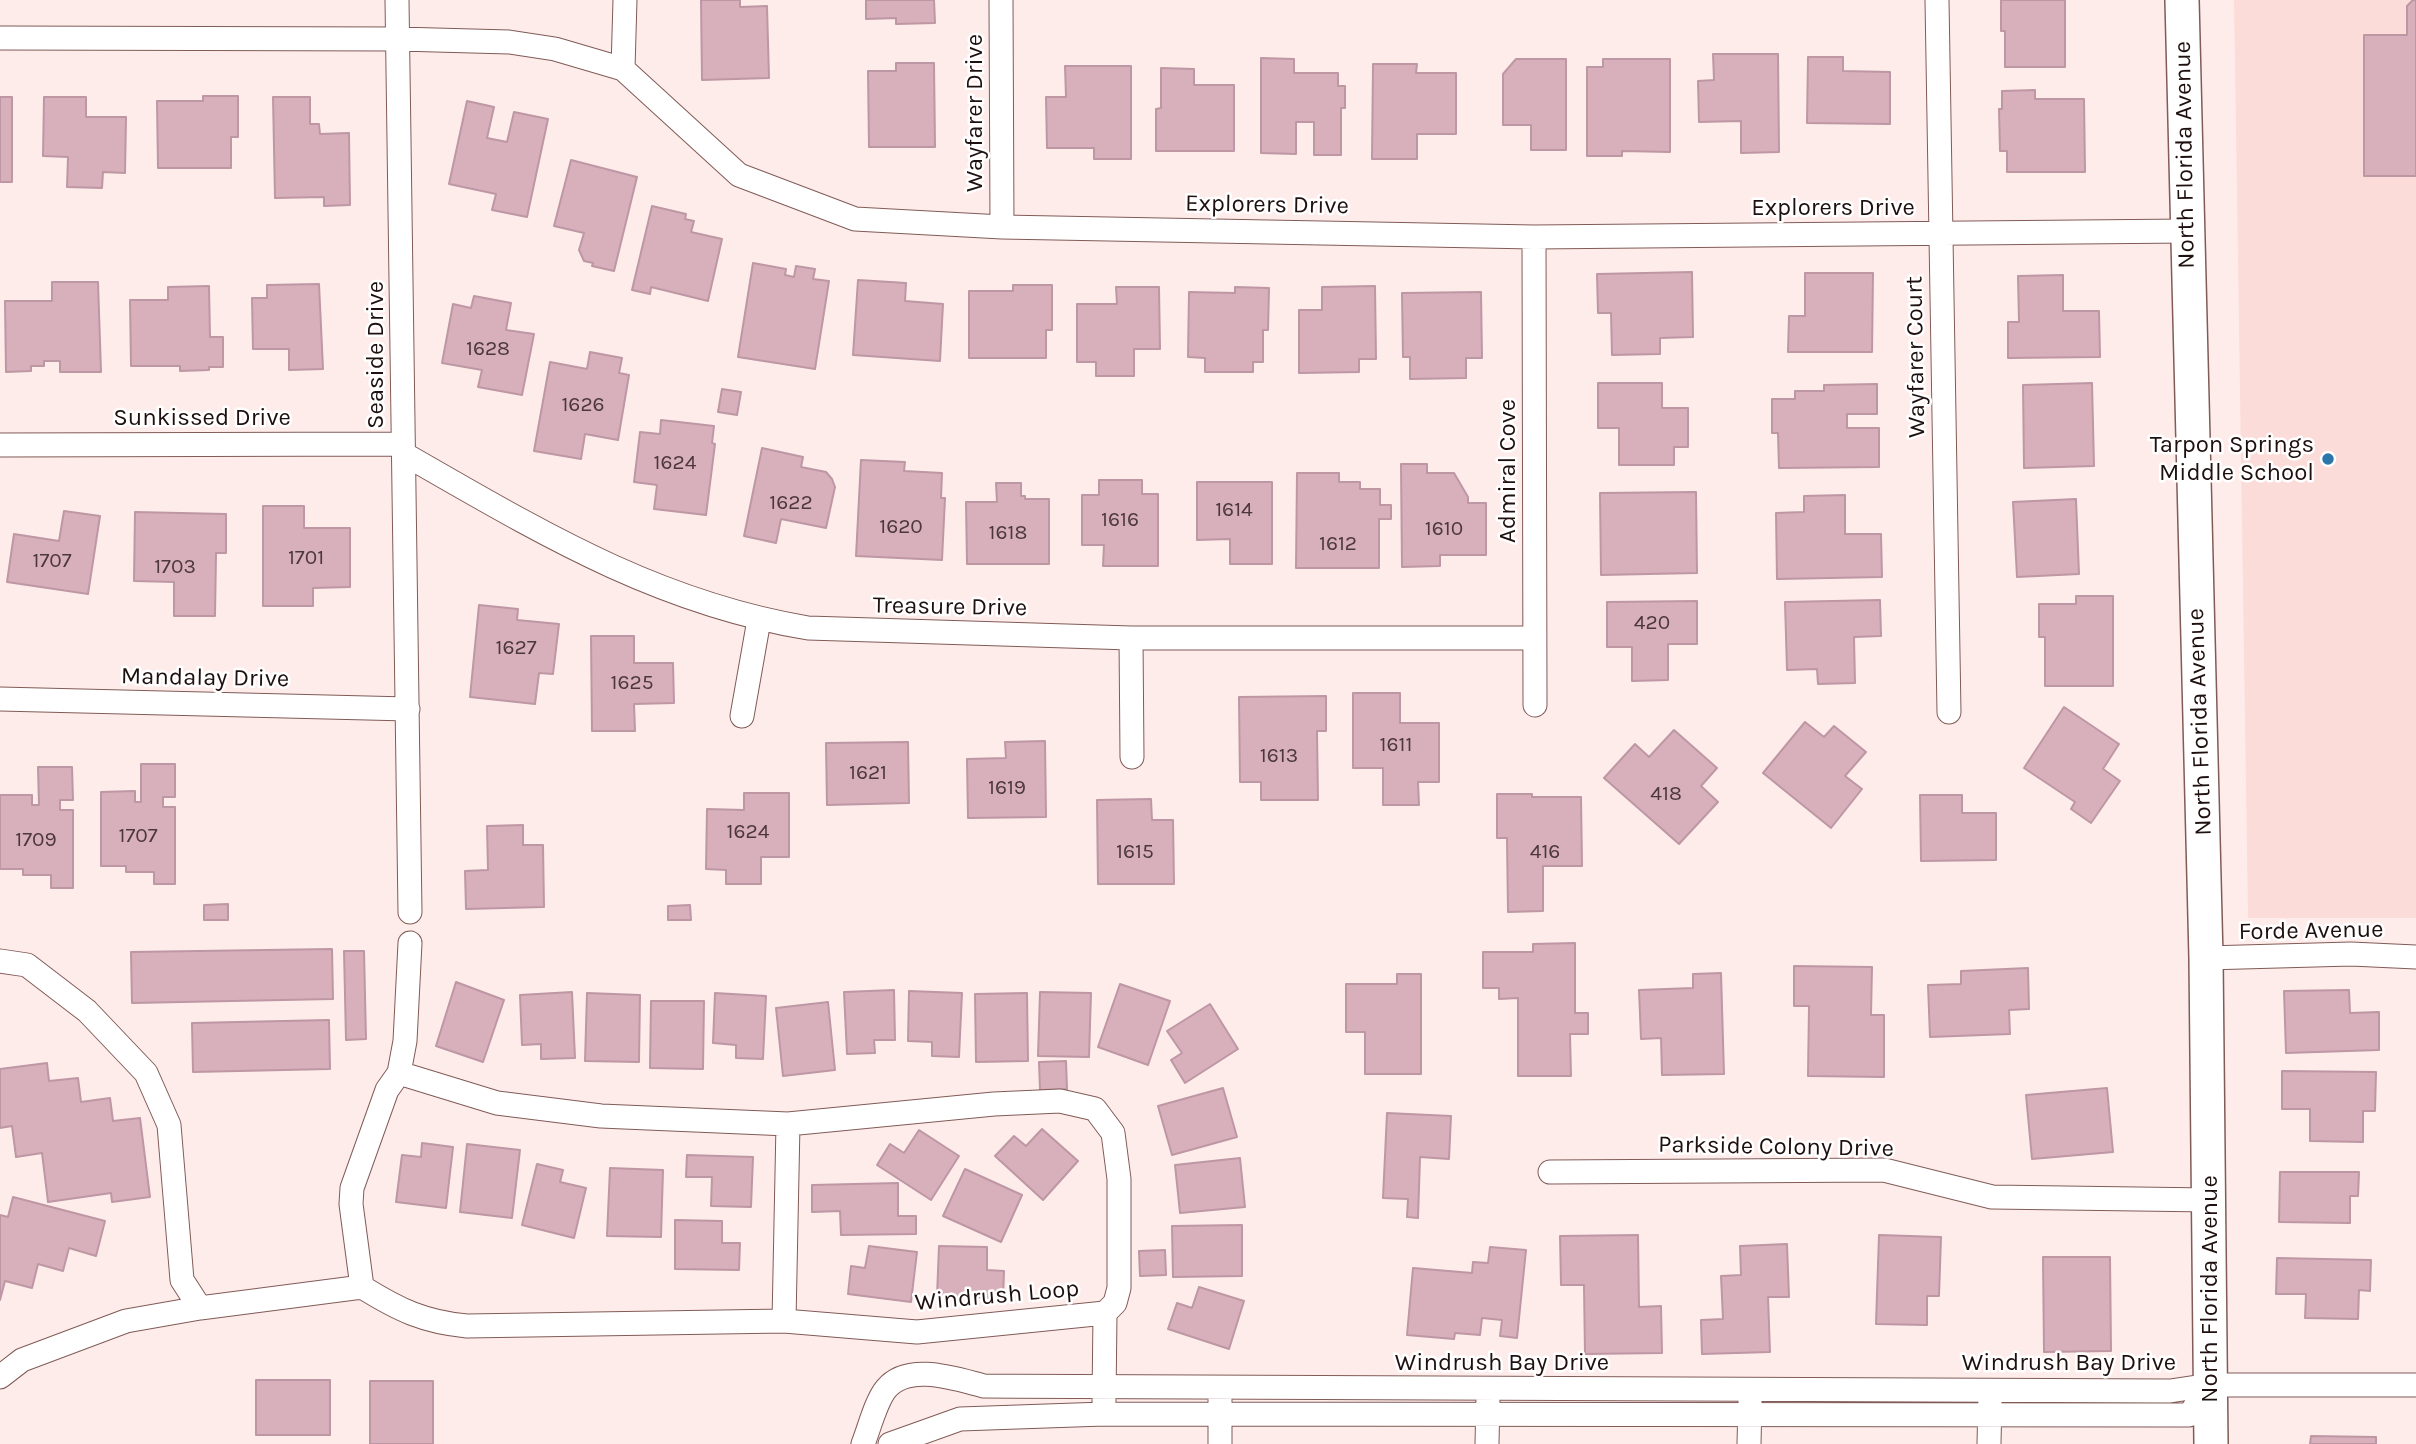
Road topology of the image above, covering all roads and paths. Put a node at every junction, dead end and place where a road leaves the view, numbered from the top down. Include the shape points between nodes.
1 (397, 0) edge
2 (625, 0) edge
3 (1001, 0) edge
4 (1937, 0) edge
5 (2182, 0) edge
6 (0, 38) edge
7 (399, 39) junction
8 (623, 69) junction
9 (1002, 227) junction
10 (2187, 230) junction
11 (1940, 234) junction
12 (1534, 237) junction
13 (0, 445) edge
14 (404, 449) junction
15 (759, 620) junction
16 (1130, 638) junction
17 (1534, 638) junction
18 (0, 699) edge
19 (1535, 705) dead end
20 (408, 709) junction
21 (1948, 712) dead end
22 (742, 716) dead end
23 (1132, 757) dead end
24 (410, 912) dead end
25 (410, 943) dead end
26 (2416, 957) edge
27 (2206, 958) junction
28 (0, 961) edge
29 (399, 1073) junction
30 (788, 1124) junction
31 (1550, 1172) dead end
32 (2210, 1200) junction
33 (362, 1287) junction
34 (200, 1308) junction
35 (1105, 1313) junction
36 (784, 1321) junction
37 (0, 1377) edge
38 (957, 1380) junction
39 (2210, 1385) junction
40 (2416, 1385) edge
41 (1104, 1387) junction
42 (1220, 1388) junction
43 (1750, 1388) junction
44 (1489, 1389) junction
45 (1991, 1390) junction
46 (1104, 1414) junction
47 (1220, 1414) junction
48 (1488, 1414) junction
49 (1989, 1414) junction
50 (1750, 1415) junction
51 (960, 1419) junction
52 (863, 1444) edge
53 (890, 1444) edge
54 (1220, 1444) edge
55 (1487, 1444) edge
56 (1749, 1444) edge
57 (1989, 1444) edge
58 (2211, 1444) edge

1 - 7 street, Seaside Drive
2 - 8 street
3 - 9 street, Wayfarer Drive
4 - 11 street, Wayfarer Court
5 - 10 street, North Florida Avenue
6 - 7 street, Explorers Drive
7 - 8 street, Explorers Drive via 509,42 555,49
7 - 14 street, Seaside Drive
8 - 9 street, Explorers Drive via 739,175 855,219
9 - 12 street, Explorers Drive
10 - 11 street, Explorers Drive
10 - 27 street, North Florida Avenue
11 - 12 street, Explorers Drive
11 - 21 street, Wayfarer Court
12 - 17 street, Admiral Cove
13 - 14 street, Sunkissed Drive
14 - 15 street, Treasure Drive via 600,562
14 - 20 street, Seaside Drive
15 - 16 street, Treasure Drive via 839,631
15 - 22 street
16 - 17 street, Treasure Drive
16 - 23 street
17 - 19 street, Admiral Cove
18 - 20 street, Mandalay Drive
20 - 24 street, Seaside Drive
25 - 29 street
26 - 27 street, Forde Avenue
27 - 32 street, North Florida Avenue
28 - 34 street via 27,965 88,1011 146,1073 169,1125 182,1280
29 - 30 street, Windrush Loop via 497,1103 601,1116
29 - 33 street via 387,1090 352,1188
30 - 35 street, Windrush Loop via 1007,1103 1060,1101 1096,1109 1112,1133 1119,1179 1119,1288 1115,1303
30 - 36 street
31 - 32 street, Parkside Colony Drive via 1884,1170 1992,1197
32 - 39 street, North Florida Avenue
33 - 34 street
33 - 36 street, Windrush Loop via 396,1308 438,1323 467,1326
34 - 37 street via 127,1321 22,1360
35 - 36 street, Windrush Loop via 917,1332
35 - 41 street
38 - 41 street, Windrush Bay Drive via 984,1386
38 - 51 street
38 - 52 street, Windrush Bay Drive via 933,1374 898,1378 885,1390
39 - 40 street
39 - 45 street, Windrush Bay Drive via 2170,1391
39 - 49 street, Windrush Bay Drive via 2189,1415
39 - 58 street, North Florida Avenue
41 - 42 street, Windrush Bay Drive
41 - 46 street
42 - 44 street, Windrush Bay Drive
42 - 47 street
43 - 44 street, Windrush Bay Drive
43 - 45 street, Windrush Bay Drive
43 - 50 street
44 - 48 street
45 - 49 street
46 - 47 street, Windrush Bay Drive
46 - 51 street, Windrush Bay Drive
47 - 48 street, Windrush Bay Drive
47 - 54 street
48 - 50 street, Windrush Bay Drive
48 - 55 street
49 - 50 street, Windrush Bay Drive
49 - 57 street
50 - 56 street
51 - 53 street, Windrush Bay Drive

